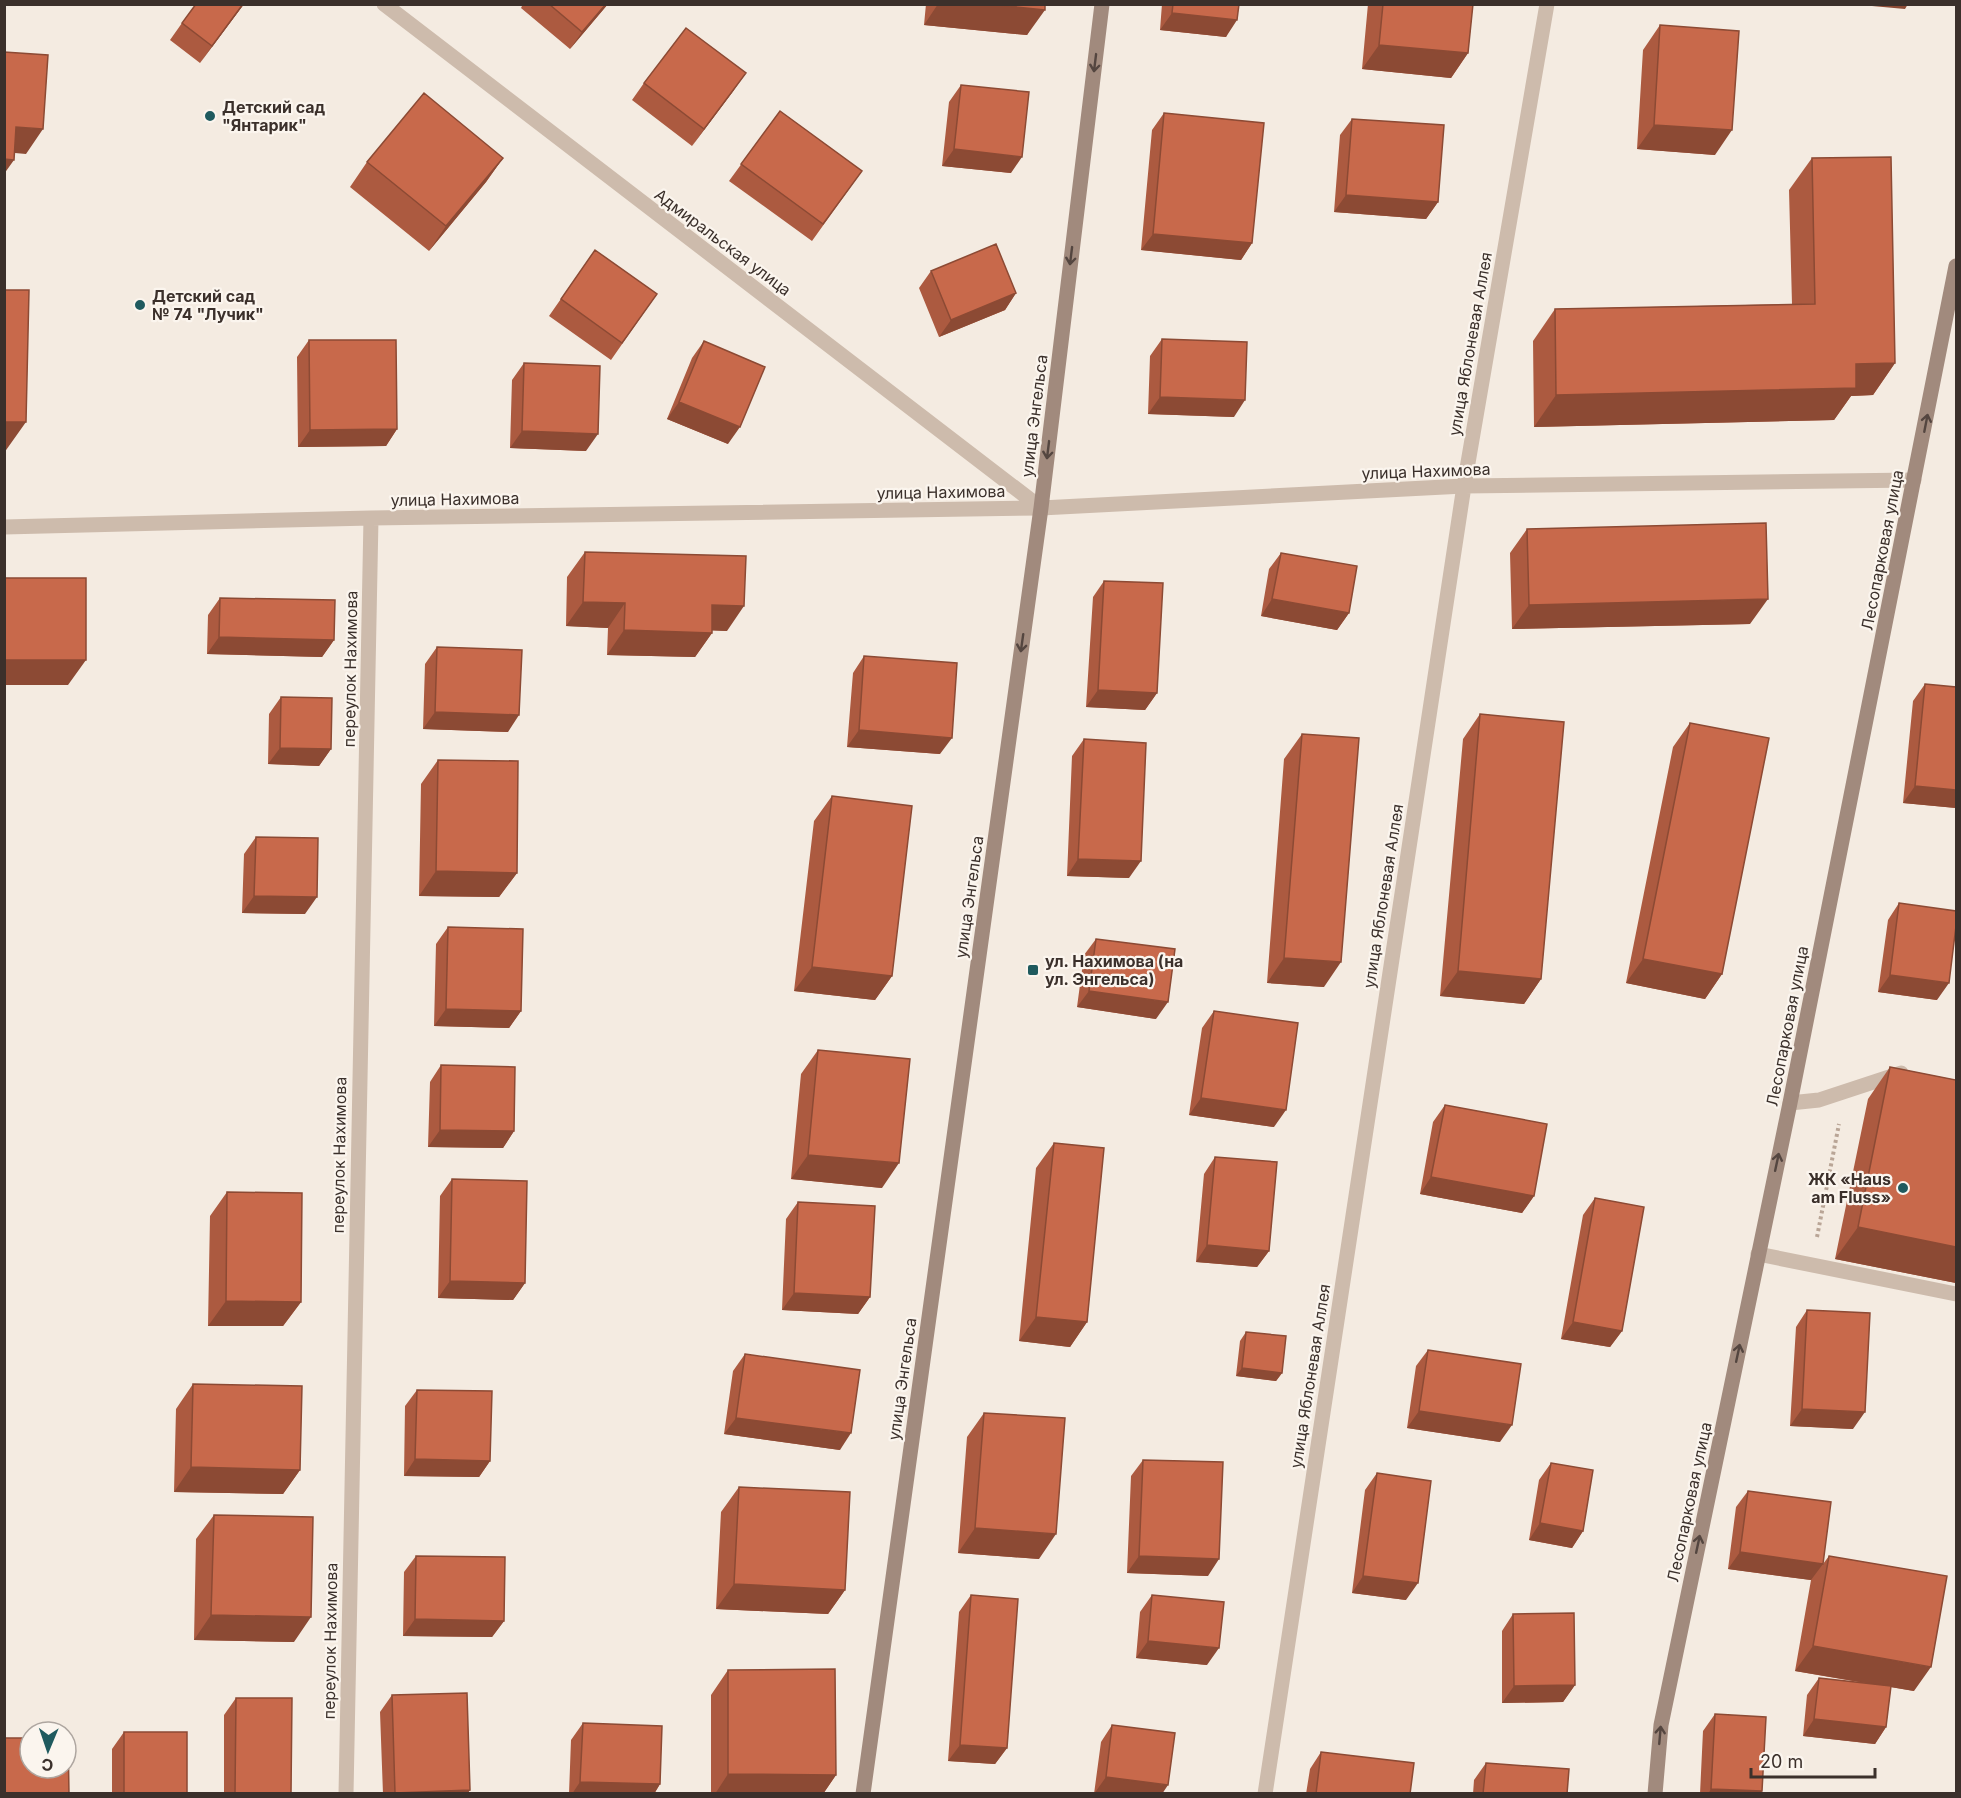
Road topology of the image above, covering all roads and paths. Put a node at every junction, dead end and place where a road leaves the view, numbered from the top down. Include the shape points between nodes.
1 (384, 4) edge
2 (1102, 4) edge
3 (1547, 4) edge
4 (1956, 266) edge
5 (1914, 480) junction
6 (1464, 486) junction
7 (1041, 508) junction
8 (371, 518) junction
9 (4, 526) edge
10 (1918, 1073) edge
11 (1846, 1091) junction
12 (1790, 1103) junction
13 (1758, 1254) junction
14 (1811, 1264) junction
15 (1956, 1293) edge
16 (346, 1794) edge
17 (863, 1794) edge
18 (1265, 1794) edge
19 (1655, 1794) edge

1 - 7 street, Адмиральская улица
2 -> 7 street, улица Энгельса
3 - 6 street, улица Яблоневая Аллея
5 -> 4 street, Лесопарковая улица
5 - 6 street, улица Нахимова
5 - 12 street, Лесопарковая улица
6 - 7 street, улица Нахимова
6 - 18 street, улица Яблоневая Аллея
7 - 8 street, улица Нахимова
7 -> 17 street, улица Энгельса
8 - 9 street, улица Нахимова
8 - 16 street, переулок Нахимова
10 - 11 street via 1908,1071
11 - 12 street via 1819,1100
11 - 14 path
13 -> 12 street, Лесопарковая улица
13 - 14 street
19 -> 13 street, Лесопарковая улица via 1661,1725
14 - 15 street

